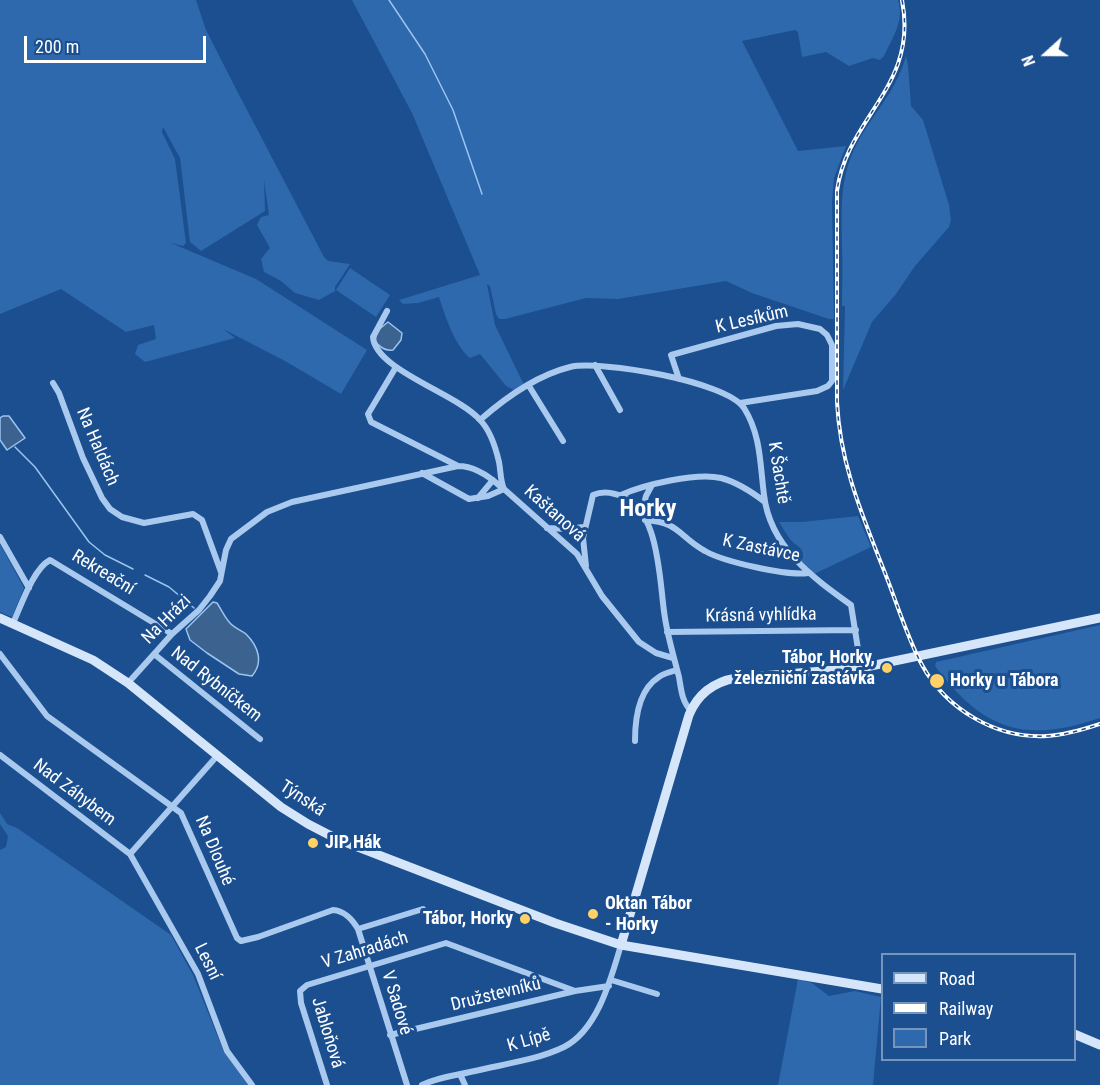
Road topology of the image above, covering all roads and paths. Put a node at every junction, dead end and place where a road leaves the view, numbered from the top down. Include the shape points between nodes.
1 (387, 311) dead end
2 (595, 365) junction
3 (396, 367) junction
4 (680, 379) junction
5 (53, 383) dead end
6 (529, 386) junction
7 (740, 403) junction
8 (620, 410) dead end
9 (480, 420) junction
10 (563, 441) dead end
11 (458, 466) junction
12 (422, 473) junction
13 (493, 480) junction
14 (652, 484) junction
15 (504, 489) junction
16 (620, 495) junction
17 (478, 498) junction
18 (765, 502) junction
19 (642, 513) junction
20 (645, 520) junction
21 (584, 527) junction
22 (547, 528) junction
23 (0, 537) edge
24 (587, 569) junction
25 (808, 573) junction
26 (222, 575) junction
27 (29, 588) junction
28 (0, 618) edge
29 (1100, 618) edge
30 (13, 623) junction
31 (856, 630) junction
32 (668, 632) junction
33 (172, 634) junction
34 (0, 654) edge
35 (154, 654) junction
36 (673, 658) junction
37 (861, 668) junction
38 (677, 670) junction
39 (128, 683) junction
40 (691, 711) junction
41 (260, 739) dead end
42 (635, 741) dead end
43 (0, 755) edge
44 (217, 756) junction
45 (173, 806) junction
46 (130, 854) junction
47 (423, 909) dead end
48 (358, 929) junction
49 (621, 945) junction
50 (370, 966) junction
51 (610, 983) junction
52 (881, 989) edge
53 (300, 991) joint
54 (575, 991) junction
55 (657, 994) dead end
56 (390, 1035) junction
57 (1076, 1035) edge
58 (1100, 1046) edge
59 (460, 1074) junction
60 (252, 1085) edge
61 (327, 1085) edge
62 (407, 1085) edge
63 (422, 1085) edge
64 (465, 1085) edge

1 - 3 street, Kaštanová via 372,339
2 - 4 street
2 - 6 street via 568,368
2 - 8 street
3 - 9 street, Kaštanová
3 - 11 street via 368,414 371,422
4 - 7 street
4 - 7 street, K Lesíkům via 671,356 776,326 798,324 820,329 829,338 833,378 828,386
5 - 26 street, Na Haldách via 83,458 110,509 144,523 197,515
6 - 9 street
6 - 10 street
7 - 18 street, K Šachtě via 756,433
9 - 15 street, Kaštanová via 498,459
11 - 12 street, Na Hrázi
11 - 13 street
12 - 17 street via 464,497
12 - 26 street, Na Hrázi via 273,509 231,539
13 - 15 street
13 - 17 street
14 - 16 street
14 - 18 street via 716,477
14 - 19 street
15 - 17 street
15 - 22 street, Kaštanová
16 - 19 street via 631,500
16 - 21 street via 595,494
18 - 25 street, K Šachtě via 779,539
19 - 20 street
20 - 25 street, K Zastávce via 671,525 706,552 726,559
20 - 32 street via 659,564
21 - 22 street
21 - 24 street
22 - 24 street, Kaštanová via 577,554
23 - 27 street
24 - 36 street, Kaštanová via 602,596 639,642
25 - 31 street, K Šachtě via 852,605
26 - 33 street, Na Hrázi via 205,604
27 - 30 street, Rekreační
27 - 33 street, Rekreační via 44,563 53,560
28 - 30 main road, Týnská
29 - 37 main road
30 - 39 main road, Týnská via 93,660
31 - 32 street, Krásná vyhlídka
31 - 37 street, K Šachtě
32 - 36 street
33 - 35 street, Na Hrázi
34 - 45 street, Na Dlouhé via 47,716
35 - 39 street, Na Hrázi
35 - 41 street, Nad Rybníčkem
36 - 38 street
37 - 40 main road via 725,680 705,691
38 - 40 street via 684,700
38 - 42 street via 660,676 643,695
39 - 44 main road, Týnská
40 - 49 main road
43 - 46 street, Nad Záhybem
44 - 45 street
44 - 49 main road, Týnská via 281,807 328,834
45 - 46 street
45 - 48 street, Na Dlouhé via 181,813 240,941 333,910 350,918
46 - 60 street, Lesní via 198,975 227,1051
47 - 48 street
48 - 50 street, V Sadové
49 - 51 street, K Lípě
49 - 52 main road, Týnská
50 - 53 street, V Zahradách via 312,983
50 - 54 street, V Zahradách via 449,943
50 - 56 street, V Sadové
51 - 54 street, Družstevníků
51 - 55 street
51 - 59 street, K Lípě via 589,1023 567,1045
53 - 61 street, Jabloňová
54 - 56 street, Družstevníků
56 - 62 street, V Sadové
57 - 58 main road
59 - 63 street, K Lípě
59 - 64 street

